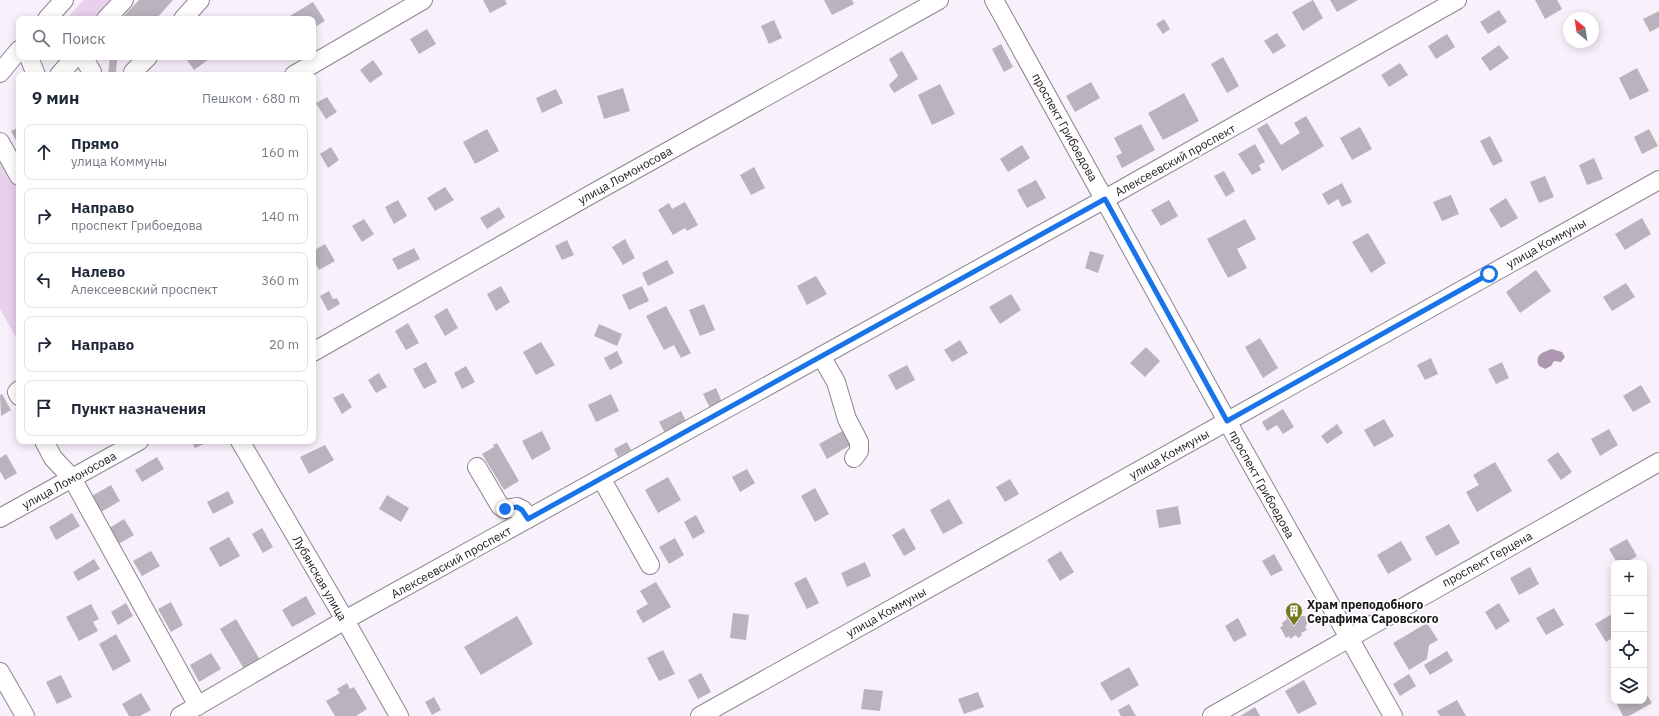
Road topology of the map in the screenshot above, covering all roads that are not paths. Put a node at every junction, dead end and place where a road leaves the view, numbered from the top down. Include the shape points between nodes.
1 (64, 0) edge
2 (124, 0) edge
3 (200, 0) edge
4 (423, 0) edge
5 (939, 0) edge
6 (994, 0) edge
7 (1457, 0) edge
8 (50, 16) edge
9 (109, 16) edge
10 (186, 16) edge
11 (16, 54) edge
12 (30, 60) edge
13 (72, 60) edge
14 (85, 60) edge
15 (145, 60) edge
16 (35, 72) edge
17 (62, 72) edge
18 (92, 72) dead end
19 (133, 72) edge
20 (299, 72) edge
21 (0, 73) edge
22 (0, 142) edge
23 (16, 171) edge
24 (1659, 180) edge
25 (1105, 199) junction
26 (316, 350) edge
27 (821, 356) junction
28 (1227, 421) junction
29 (46, 444) edge
30 (134, 444) edge
31 (242, 444) edge
32 (854, 458) dead end
33 (1659, 462) edge
34 (477, 467) dead end
35 (72, 478) junction
36 (601, 478) junction
37 (0, 518) edge
38 (528, 519) junction
39 (650, 565) dead end
40 (345, 620) junction
41 (1349, 637) junction
42 (0, 672) edge
43 (198, 706) junction
44 (25, 716) edge
45 (180, 716) edge
46 (399, 716) edge
47 (700, 716) edge
48 (1212, 716) edge
49 (1392, 716) edge

1 - 8 street
2 - 9 street
3 - 10 street
4 - 20 street
5 - 26 street, улица Ломоносова
6 - 25 street, проспект Грибоедова
7 - 25 street, Алексеевский проспект
11 - 21 street
12 - 16 street
13 - 17 street
14 - 18 street
15 - 19 street
22 - 23 street
24 - 28 street, улица Коммуны
25 - 27 street, Алексеевский проспект
25 - 28 street, проспект Грибоедова
27 - 32 street via 836,382 846,419 859,442 859,451
27 - 36 street, Алексеевский проспект
28 - 41 street, проспект Грибоедова
28 - 47 street, улица Коммуны
29 - 35 street via 53,458
30 - 35 street, улица Ломоносова
31 - 40 street, Лубянская улица
33 - 41 street, проспект Герцена
34 - 38 street via 500,506 505,509 517,507
35 - 37 street, улица Ломоносова
35 - 43 street
36 - 38 street, Алексеевский проспект
36 - 39 street
38 - 40 street, Алексеевский проспект
40 - 43 street, Алексеевский проспект
40 - 46 street, Лубянская улица
41 - 48 street, проспект Герцена
41 - 49 street, проспект Грибоедова
42 - 44 street
43 - 45 street, Алексеевский проспект

